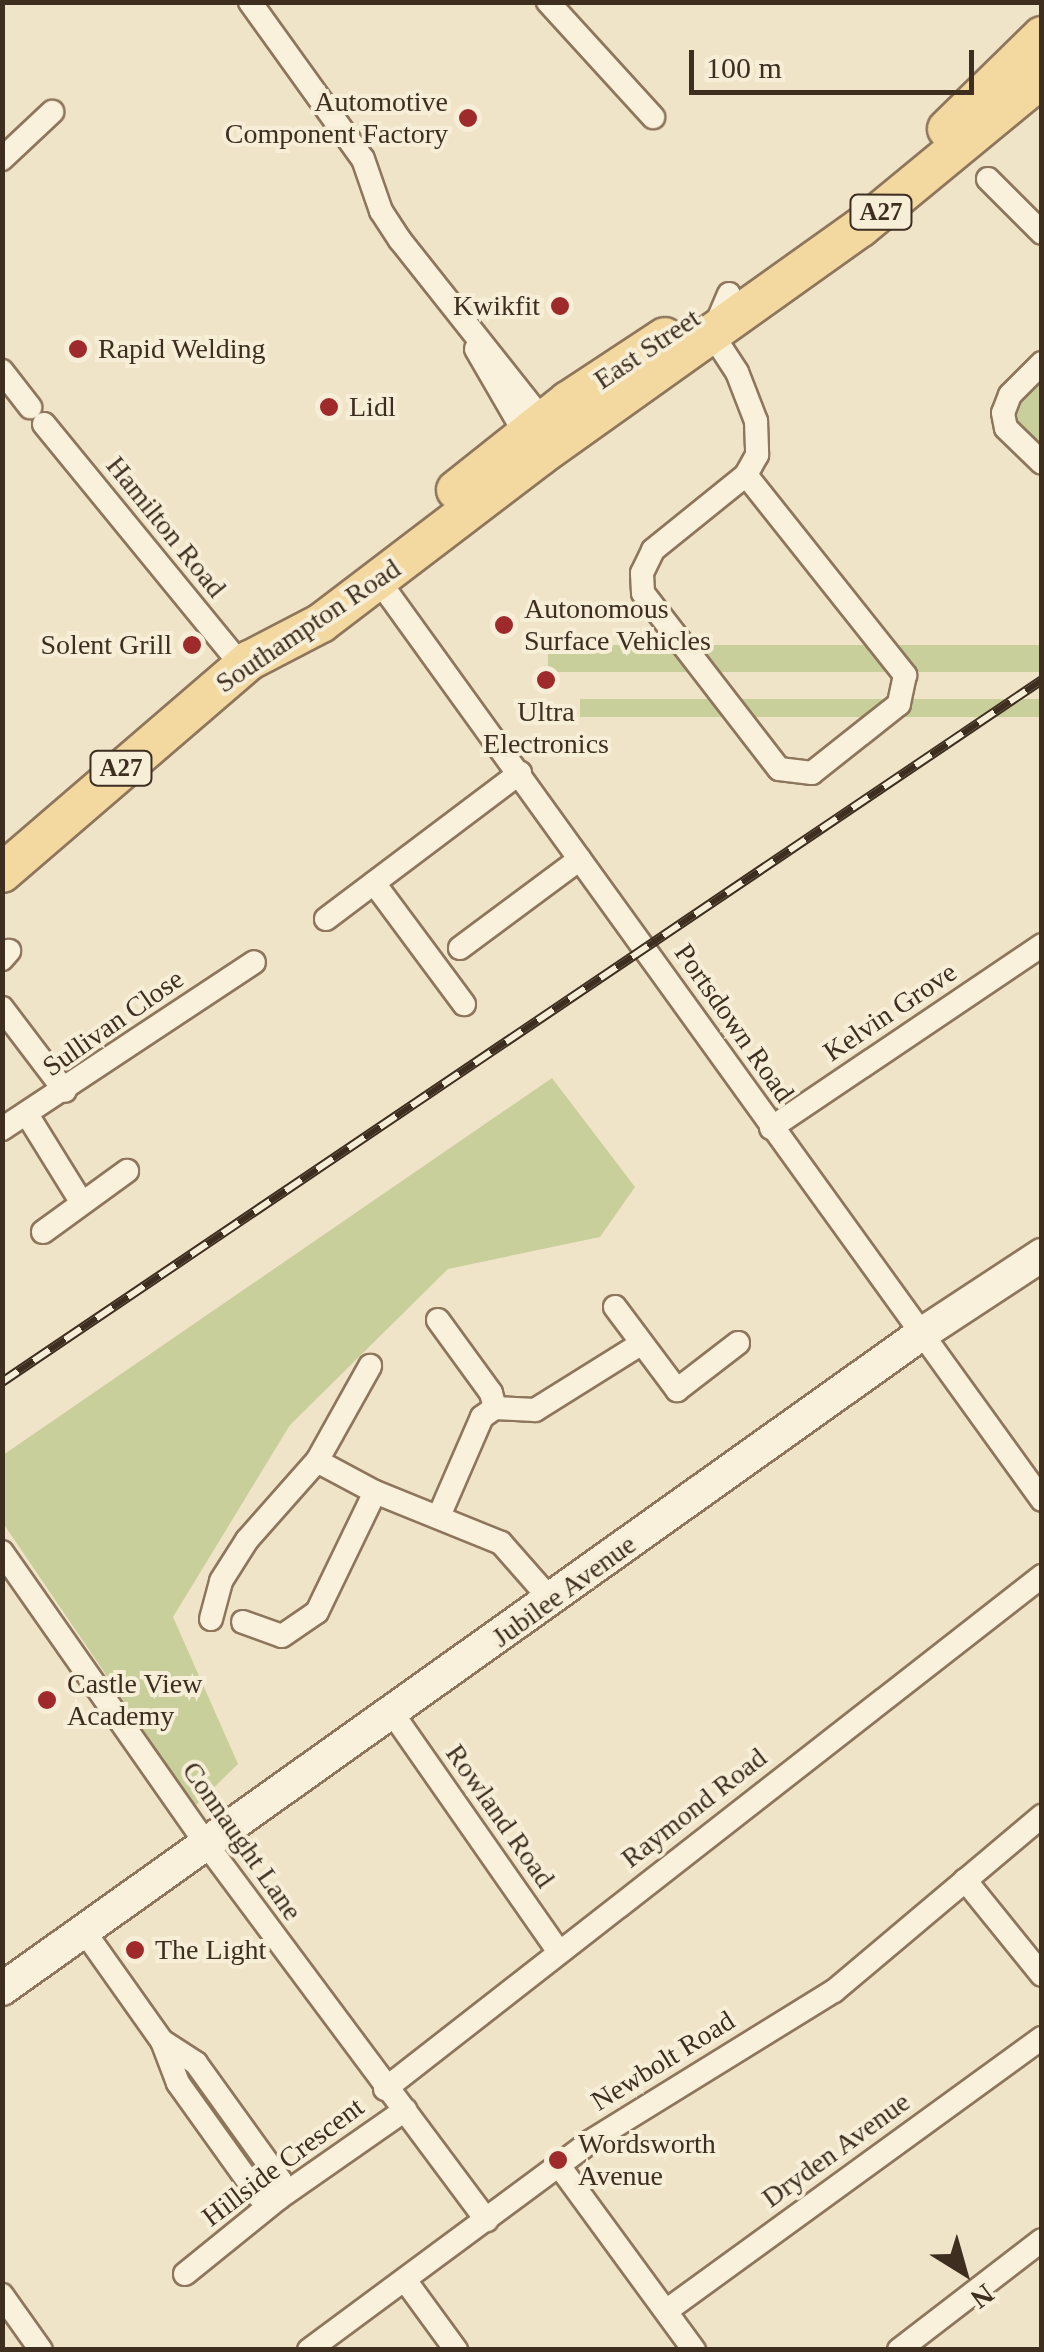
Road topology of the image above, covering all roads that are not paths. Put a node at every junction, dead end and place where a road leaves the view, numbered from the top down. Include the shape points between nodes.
1 (250, 2) edge
2 (548, 2) edge
3 (1042, 36) edge
4 (1042, 78) edge
5 (52, 112) dead end
6 (653, 118) dead end
7 (2, 159) edge
8 (988, 179) dead end
9 (1042, 233) edge
10 (728, 294) junction
11 (712, 334) junction
12 (1042, 364) edge
13 (2, 371) edge
14 (542, 440) junction
15 (1042, 463) edge
16 (746, 475) junction
17 (434, 537) joint
18 (379, 581) junction
19 (246, 664) junction
20 (520, 773) junction
21 (580, 859) junction
22 (2, 873) edge
23 (374, 883) junction
24 (326, 918) dead end
25 (1042, 945) edge
26 (460, 948) dead end
27 (254, 962) dead end
28 (464, 1004) dead end
29 (2, 1008) edge
30 (65, 1091) junction
31 (28, 1116) junction
32 (2, 1128) edge
33 (772, 1128) junction
34 (127, 1171) dead end
35 (82, 1204) junction
36 (43, 1232) dead end
37 (1042, 1256) edge
38 (615, 1307) dead end
39 (438, 1320) dead end
40 (920, 1335) junction
41 (738, 1342) dead end
42 (639, 1345) junction
43 (370, 1366) dead end
44 (494, 1408) junction
45 (317, 1461) junction
46 (375, 1492) junction
47 (1042, 1500) edge
48 (439, 1516) junction
49 (2, 1552) edge
50 (1042, 1576) edge
51 (552, 1600) junction
52 (211, 1619) dead end
53 (242, 1622) dead end
54 (392, 1714) junction
55 (1042, 1816) edge
56 (204, 1841) junction
57 (965, 1880) junction
58 (84, 1931) junction
59 (558, 1952) junction
60 (1042, 1974) edge
61 (2, 1988) edge
62 (1042, 2038) edge
63 (385, 2089) junction
64 (405, 2110) junction
65 (560, 2167) junction
66 (279, 2198) junction
67 (486, 2220) junction
68 (1042, 2240) edge
69 (185, 2274) dead end
70 (406, 2280) junction
71 (2, 2295) edge
72 (666, 2311) junction
73 (41, 2350) edge
74 (309, 2350) edge
75 (456, 2350) edge
76 (694, 2350) edge
77 (899, 2350) edge

1 - 14 street via 353,144 381,211
2 - 6 street
3 - 10 main road, East Street / A27 via 895,176
4 - 11 main road, East Street / A27 via 891,204
5 - 7 street
8 - 9 street
10 - 11 street
10 - 14 main road, East Street / A27
11 - 14 main road, East Street / A27
11 - 16 street via 737,372 756,421 757,455
12 - 15 street via 1010,394 1003,414 1006,428
13 - 19 street, Hamilton Road
14 - 17 main road, East Street / A27
14 - 19 main road, East Street / A27 via 272,634
16 - 16 street via 653,550 642,573 643,593 779,769 812,773 899,704 905,675
17 - 18 main road, Southampton Road / A27
18 - 19 main road, Southampton Road / A27 via 296,640
18 - 20 street, Portsdown Road
19 - 22 main road, Southampton Road / A27
20 - 21 street, Portsdown Road
20 - 23 street
21 - 26 street
21 - 33 street, Portsdown Road
23 - 24 street
23 - 28 street
25 - 33 street, Kelvin Grove
27 - 30 street, Sullivan Close
29 - 30 street
30 - 31 street, Sullivan Close
31 - 32 street, Sullivan Close
31 - 35 street
33 - 40 street, Portsdown Road
34 - 35 street
35 - 36 street
37 - 40 street, Jubilee Avenue
38 - 42 street
39 - 44 street
40 - 47 street, Portsdown Road
40 - 51 street, Jubilee Avenue
41 - 42 street via 676,1390
42 - 44 street via 535,1410
43 - 45 street
44 - 48 street via 482,1418
45 - 46 street
45 - 52 street via 247,1540 221,1581
46 - 48 street
46 - 53 street via 317,1612 282,1636
48 - 51 street via 510,1549
49 - 56 street, Connaught Lane
50 - 59 street, Raymond Road
51 - 54 street, Jubilee Avenue
54 - 56 street, Jubilee Avenue
54 - 59 street, Rowland Road
55 - 57 street, Newbolt Road
56 - 58 street, Jubilee Avenue
56 - 63 street, Connaught Lane
57 - 60 street
57 - 65 street, Newbolt Road via 834,1990
58 - 61 street, Jubilee Avenue
58 - 66 street via 162,2041 196,2063 280,2180
59 - 63 street, Raymond Road
62 - 72 street, Dryden Avenue
63 - 64 street, Connaught Lane
64 - 66 street, Hillside Crescent
64 - 67 street, Hillside Crescent
65 - 67 street, Newbolt Road
65 - 72 street
66 - 69 street, Hillside Crescent
67 - 70 street, Newbolt Road
68 - 77 street
70 - 74 street, Newbolt Road
70 - 75 street
71 - 73 street
72 - 76 street

